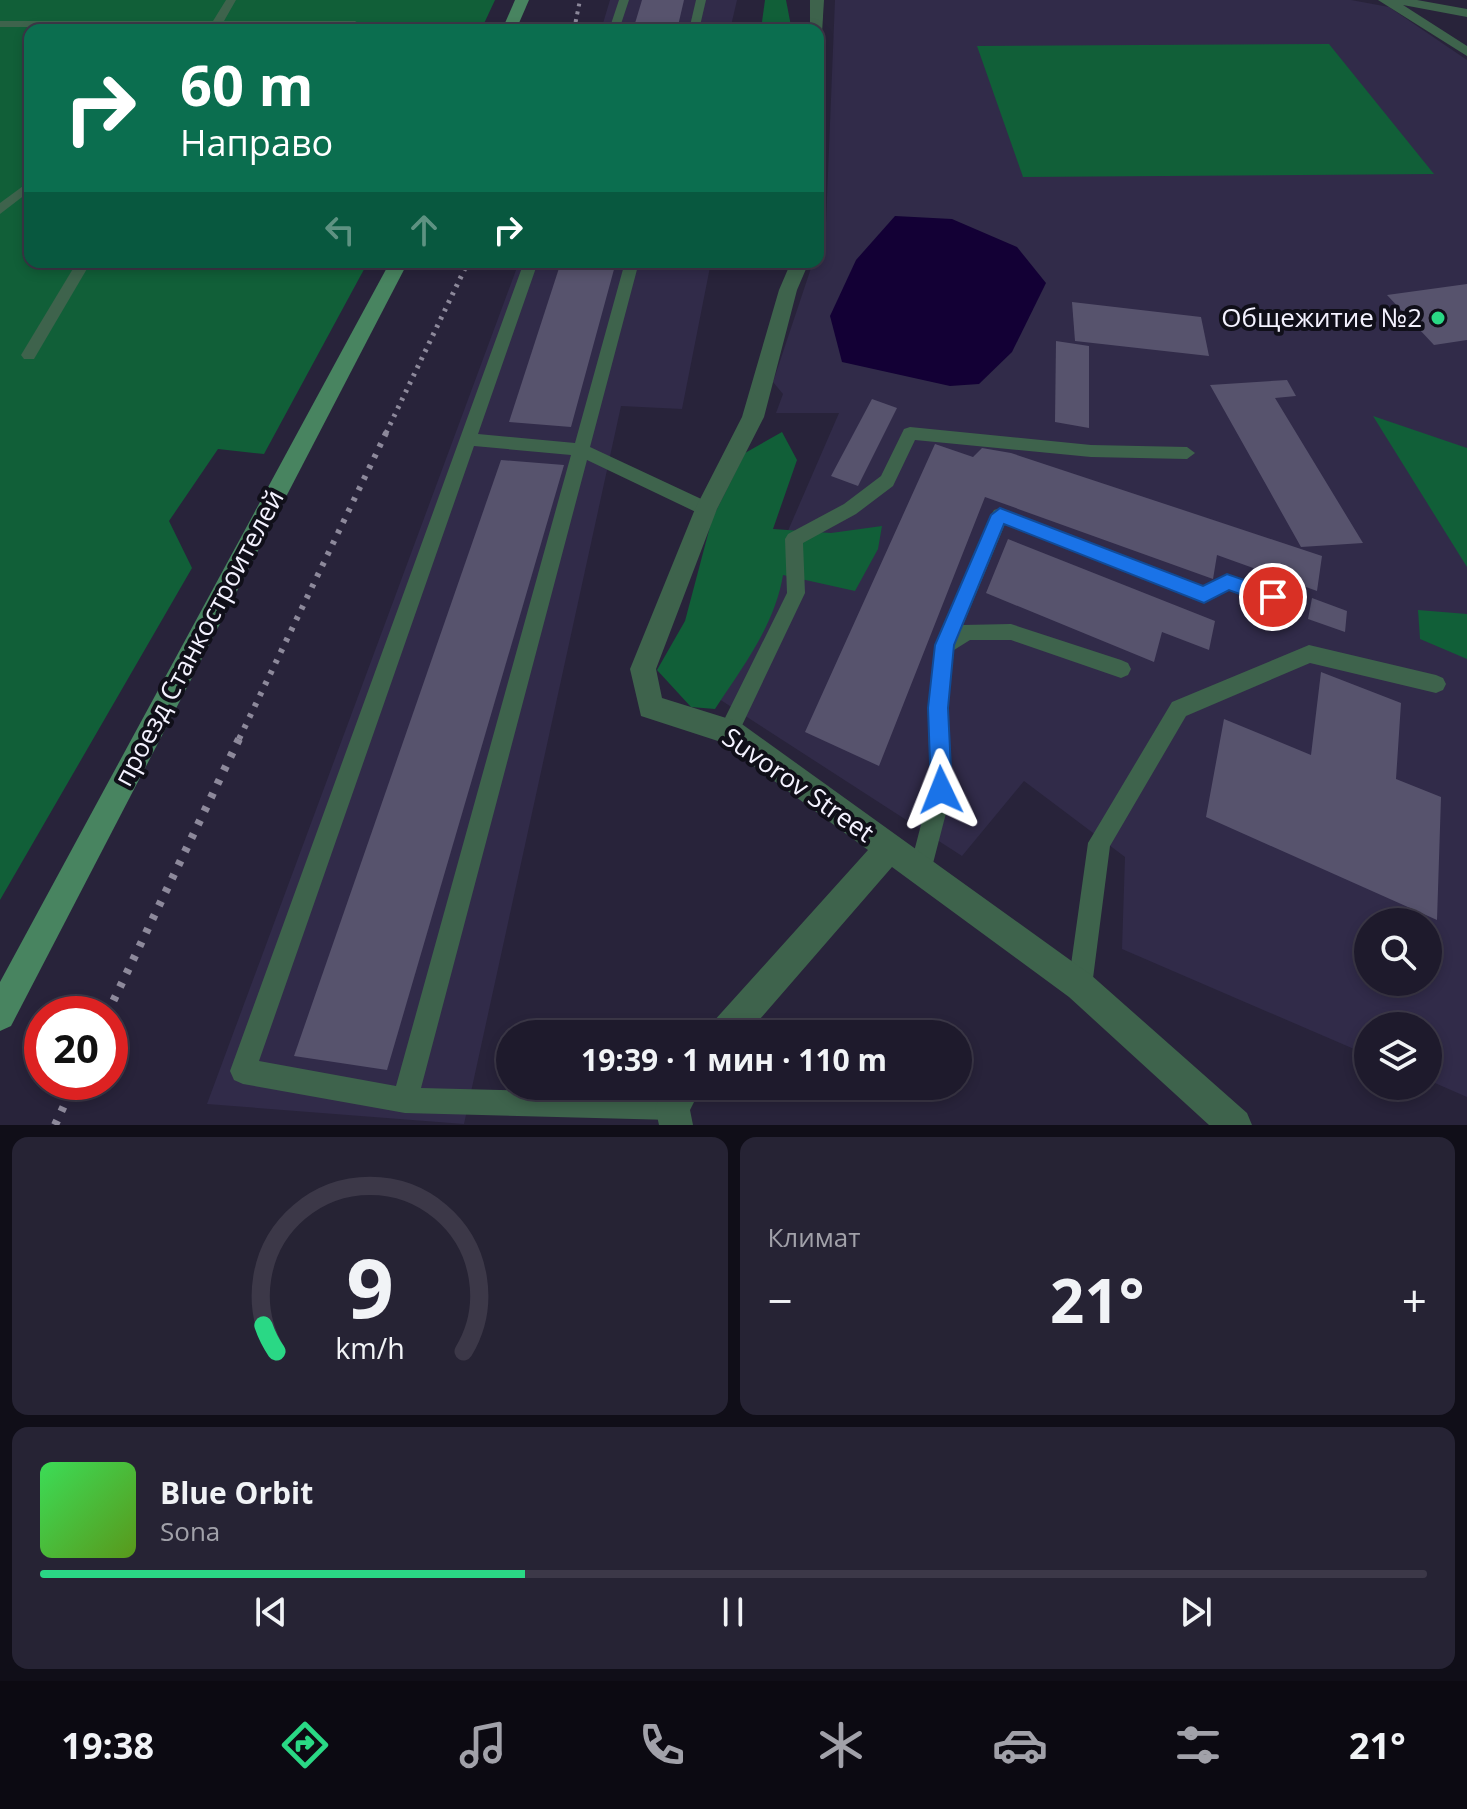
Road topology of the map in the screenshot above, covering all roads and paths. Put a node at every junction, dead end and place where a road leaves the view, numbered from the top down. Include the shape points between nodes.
1 (231, 0) edge
2 (522, 0) edge
3 (624, 0) edge
4 (701, 0) edge
5 (817, 0) edge
6 (1385, 0) edge
7 (1394, 0) edge
8 (1467, 13) edge
9 (0, 24) edge
10 (24, 24) edge
11 (216, 24) edge
12 (512, 24) edge
13 (616, 24) edge
14 (695, 24) edge
15 (817, 24) edge
16 (1467, 52) edge
17 (24, 190) edge
18 (0, 210) edge
19 (80, 268) edge
20 (396, 268) edge
21 (529, 268) edge
22 (630, 268) edge
23 (797, 268) edge
24 (29, 355) dead end
25 (468, 439) junction
26 (580, 450) junction
27 (1187, 453) dead end
28 (706, 509) junction
29 (1295, 605) dead end
30 (945, 645) junction
31 (1121, 669) dead end
32 (1436, 684) dead end
33 (729, 731) junction
34 (889, 849) junction
35 (920, 871) junction
36 (1080, 986) junction
37 (0, 1015) edge
38 (737, 1020) edge
39 (405, 1100) junction
40 (678, 1106) edge
41 (1235, 1125) edge

1 - 11 lane
2 - 12 main road
3 - 13 lane
4 - 14 lane
5 - 15 street
6 - 16 street
7 - 8 street
9 - 10 lane
17 - 18 lane
19 - 24 lane
20 - 37 main road, проезд Станкостроителей
21 - 25 lane
22 - 26 lane
23 - 28 street, Suvorov Street via 753,417
25 - 26 lane
25 - 39 lane via 243,1071
26 - 28 lane
26 - 39 lane
27 - 33 lane via 1091,451 910,433 887,481 850,509 794,539 796,593
28 - 33 street, Suvorov Street via 643,669 650,707
29 - 30 lane via 1227,582 1204,595 1000,515
30 - 31 lane via 968,632 1011,632
30 - 35 lane via 938,708 941,790
32 - 36 lane via 1309,654 1179,709 1099,843
33 - 34 street, Suvorov Street
34 - 35 street
34 - 38 street, Suvorov Street
35 - 36 street
36 - 41 street
39 - 40 lane

